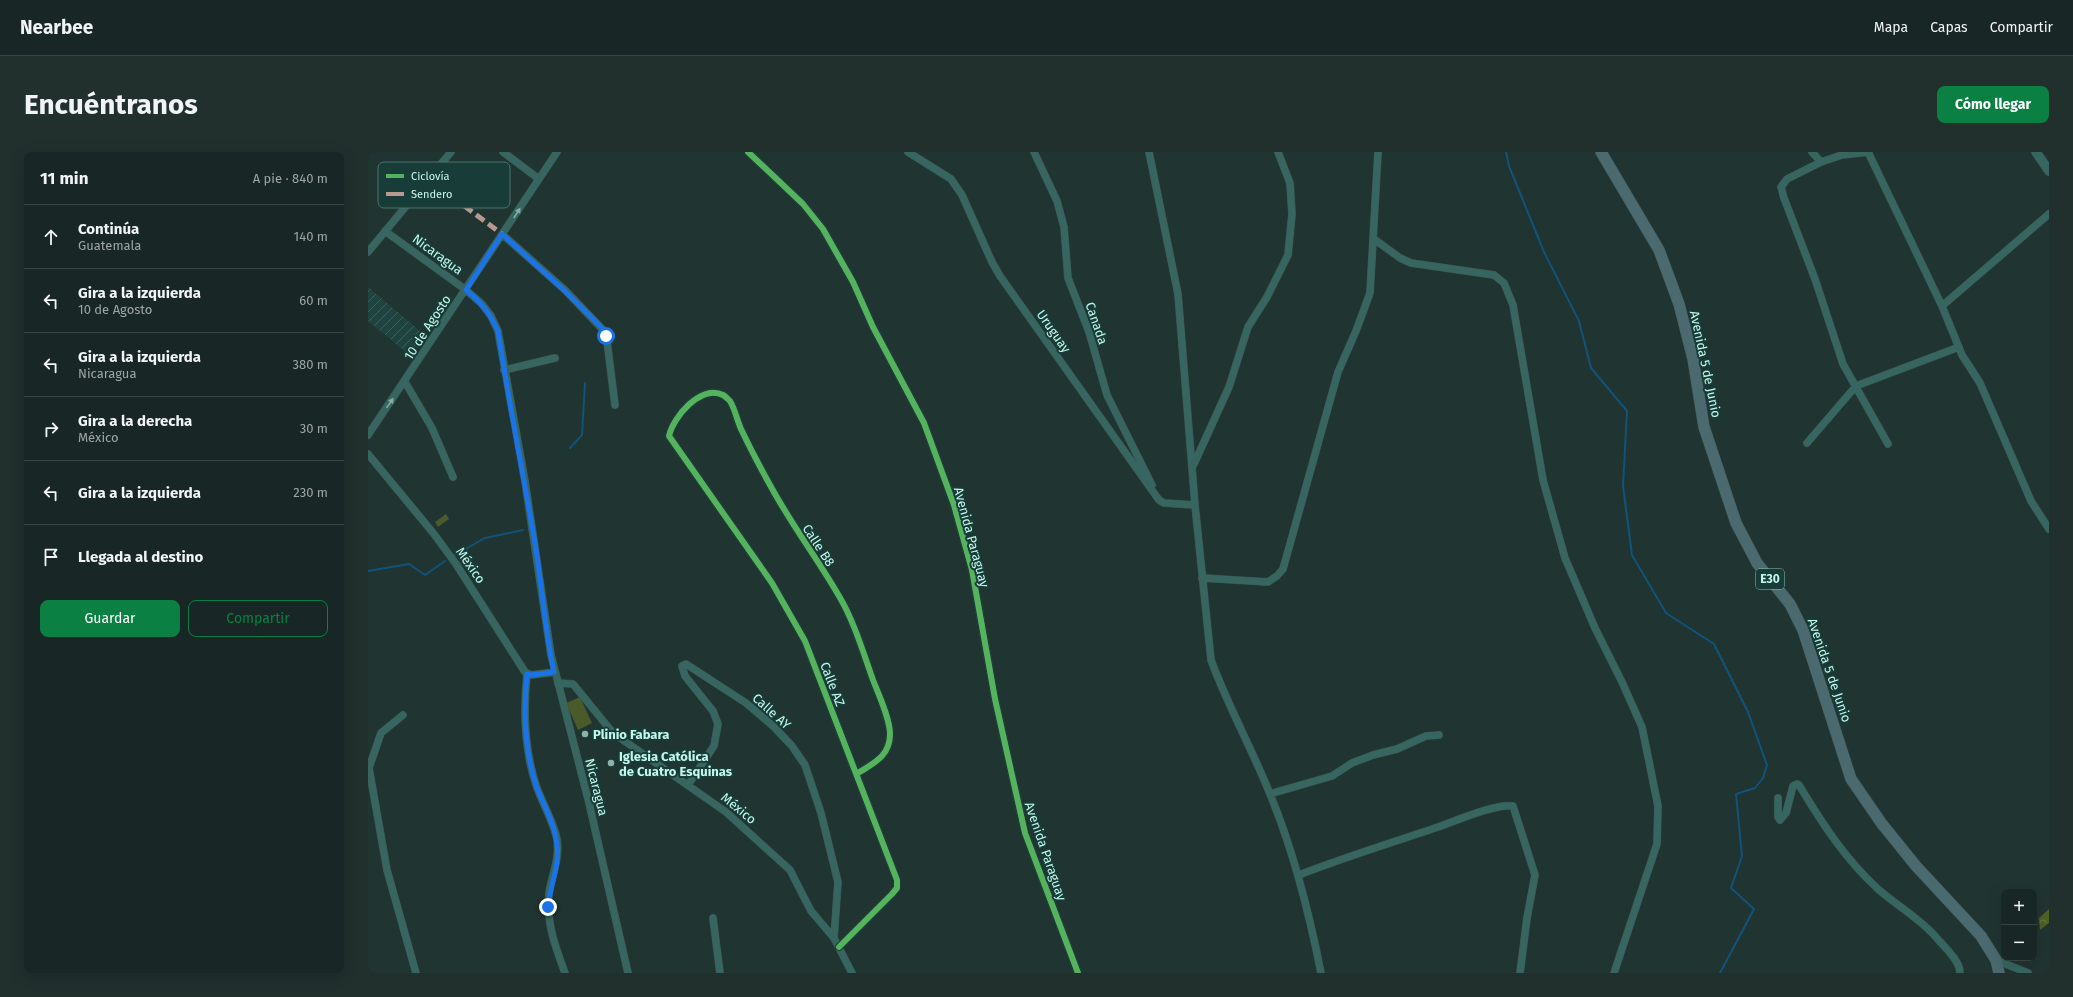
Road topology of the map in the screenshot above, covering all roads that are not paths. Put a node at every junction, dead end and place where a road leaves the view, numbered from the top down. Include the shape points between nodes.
1 (451, 152) edge
2 (503, 152) edge
3 (557, 152) edge
4 (748, 152) edge
5 (908, 152) edge
6 (1034, 152) edge
7 (1149, 152) edge
8 (1278, 152) edge
9 (1378, 152) edge
10 (1601, 152) edge
11 (1812, 152) edge
12 (1868, 152) edge
13 (2036, 152) edge
14 (443, 162) edge
15 (1821, 162) junction
16 (2049, 171) edge
17 (539, 179) junction
18 (404, 208) edge
19 (2049, 214) edge
20 (385, 231) junction
21 (502, 234) junction
22 (1374, 239) junction
23 (368, 252) edge
24 (466, 290) junction
25 (1942, 306) junction
26 (1959, 347) junction
27 (555, 358) dead end
28 (504, 370) junction
29 (405, 382) junction
30 (1856, 386) junction
31 (615, 405) dead end
32 (368, 435) edge
33 (669, 436) joint
34 (1807, 443) dead end
35 (1888, 444) dead end
36 (368, 454) edge
37 (1193, 466) junction
38 (453, 477) dead end
39 (1156, 496) junction
40 (1195, 504) junction
41 (2049, 529) edge
42 (1202, 578) junction
43 (554, 672) junction
44 (527, 674) junction
45 (558, 683) junction
46 (403, 715) dead end
47 (1439, 735) dead end
48 (858, 773) junction
49 (688, 785) junction
50 (1270, 794) junction
51 (1778, 798) dead end
52 (1300, 875) junction
53 (713, 918) dead end
54 (834, 938) junction
55 (840, 947) junction
56 (1996, 960) junction
57 (416, 973) edge
58 (564, 973) edge
59 (628, 973) edge
60 (720, 973) edge
61 (852, 973) edge
62 (1078, 973) edge
63 (1320, 973) edge
64 (1520, 973) edge
65 (1614, 973) edge
66 (1960, 973) edge
67 (1999, 973) edge
68 (2028, 973) edge

1 - 14 street
2 - 17 street
3 - 17 street, 10 de Agosto
4 - 62 street, Avenida Paraguay via 804,204 823,229 853,282 873,328 924,423 954,504 972,570 995,699 1025,833
5 - 39 street, Uruguay via 951,179 962,195 1000,276
6 - 39 street, Canada via 1057,201 1064,227 1069,282 1089,332 1107,394 1144,466
7 - 37 street via 1178,294
8 - 37 street via 1290,183 1292,214 1288,255 1267,297 1248,327 1229,387
9 - 22 street
10 - 56 main road, Avenida 5 de Junio / E30 via 1659,250 1679,304 1693,359 1704,427 1736,523 1757,562 1790,604 1803,630 1851,779 1882,824 1916,866 1981,936
11 - 15 street
12 - 15 street via 1842,155
12 - 25 street
13 - 16 street
15 - 30 street via 1787,179 1782,187 1843,364
21 -> 17 street, 10 de Agosto
18 - 20 street
19 - 25 street
20 - 23 street
20 - 24 street, Nicaragua
21 - 24 street, 10 de Agosto
21 - 31 street via 564,290 606,333
22 - 42 street via 1370,293 1338,372 1283,569 1268,582
22 - 65 street via 1411,264 1494,275 1504,284 1513,305 1543,480 1565,558 1642,727 1658,806 1657,844
24 - 28 street, Nicaragua via 491,316 498,331
24 - 29 street, 10 de Agosto
25 - 26 street
26 - 30 street
26 - 41 street via 1980,383 2031,501
27 - 28 street
28 - 43 street, Nicaragua via 526,489
32 -> 29 street, 10 de Agosto
29 - 38 street via 432,428
30 - 34 street
30 - 35 street
33 - 48 street, Calle AZ via 792,614
33 - 48 street, Calle B8 via 677,417 690,403 705,395 724,395 784,510 840,596 876,686 890,729 888,750
36 - 44 street, México via 456,564
37 - 40 street
39 - 40 street via 1164,503
40 - 42 street
42 - 50 street via 1212,660 1220,684
43 - 44 street
43 - 45 street, Nicaragua
44 - 58 street via 524,714 529,759 558,846 558,857 549,893 550,931
45 - 49 street, México via 573,684 612,733
45 - 59 street, Nicaragua
46 - 57 street via 381,733 369,768 387,870
47 - 50 street via 1426,736 1398,749 1352,763 1332,776
48 - 55 street, Calle AZ via 897,880 897,888
49 - 54 street, México via 726,812 790,870 811,911
49 - 54 street, Calle AY via 714,746 718,724 713,711 685,676 682,666 686,664 746,703 773,726 792,746 804,765 821,812 838,882
50 - 52 street
51 - 66 street via 1780,820 1786,813 1793,786 1799,785 1830,836 1851,861 1878,889 1932,933 1956,961
52 - 63 street
52 - 64 street via 1342,858 1479,813 1507,805 1513,806 1535,875
53 - 60 street
54 - 55 street, México
55 - 61 street, México
56 - 67 main road, Avenida 5 de Junio / E30
56 - 68 street

